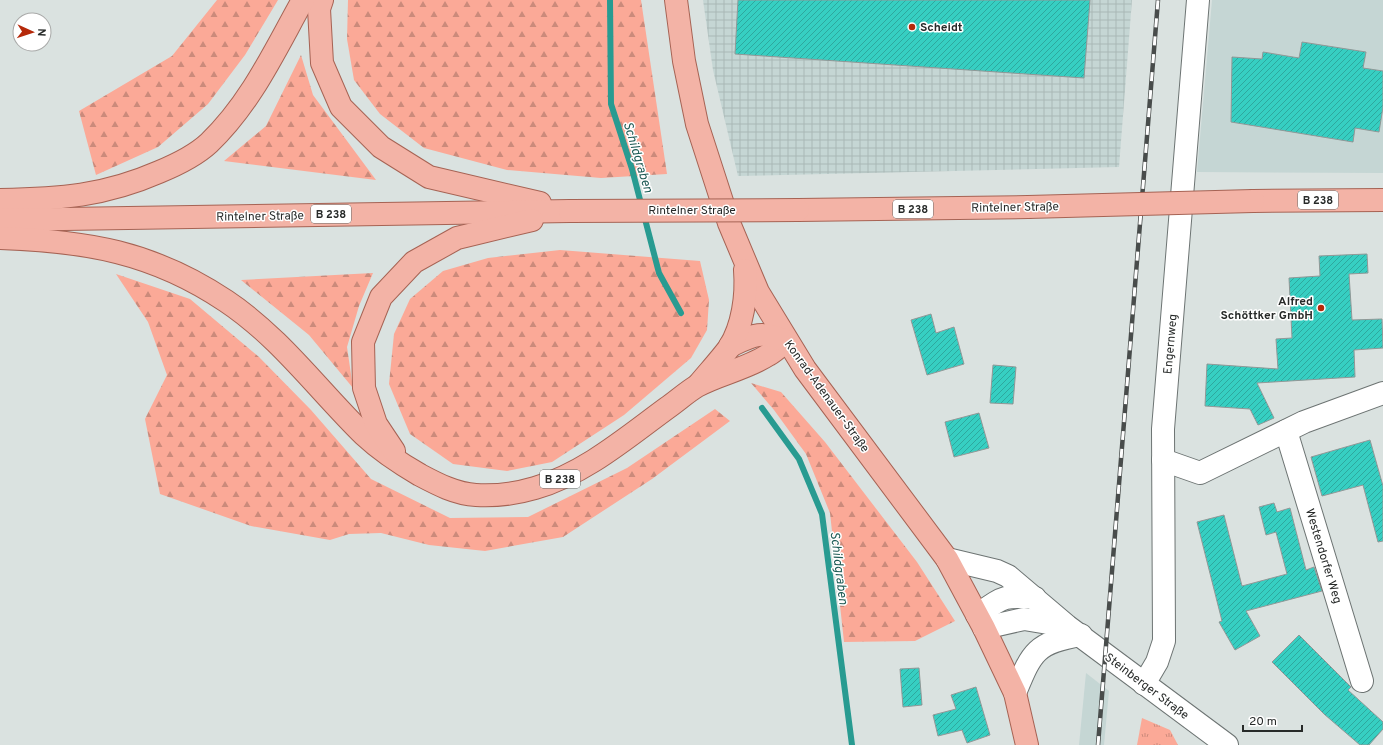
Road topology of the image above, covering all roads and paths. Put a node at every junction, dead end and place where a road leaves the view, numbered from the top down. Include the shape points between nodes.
1 (304, 0) edge
2 (322, 0) edge
3 (676, 0) edge
4 (1198, 0) edge
5 (0, 200) edge
6 (1383, 200) edge
7 (570, 211) junction
8 (0, 220) edge
9 (0, 238) edge
10 (742, 255) junction
11 (786, 341) junction
12 (730, 346) junction
13 (697, 386) junction
14 (1383, 393) edge
15 (1286, 431) junction
16 (1163, 460) junction
17 (404, 466) junction
18 (947, 559) junction
19 (1035, 598) junction
20 (981, 621) junction
21 (1074, 631) junction
22 (1362, 681) dead end
23 (1144, 684) junction
24 (1014, 693) junction
25 (1027, 745) edge
26 (1227, 745) edge

1 - 5 main road via 262,76 232,118 208,144 179,164 135,182 93,194 47,199
2 - 7 main road, B 238 via 319,9 322,63 341,107 381,147 429,177
3 - 10 main road, Konrad-Adenauer-Straße via 684,60 697,124
4 - 16 street, Engernweg via 1163,429
6 - 7 main road, Rintelner Straße / B 238, bridge via 1028,207
7 - 8 main road, Rintelner Straße / B 238
7 - 17 main road, B 238 via 457,238 414,262 381,297 363,342 364,388 376,424
9 - 17 main road, B 238 via 45,240 125,252 163,266 226,301 278,344 365,436
10 - 11 main road, Konrad-Adenauer-Straße via 758,292
10 - 12 main road, B 238 via 744,301
11 - 12 main road, B 238 via 754,334
11 - 13 main road, B 238 via 769,355
11 - 18 main road, Konrad-Adenauer-Straße
12 - 13 main road, B 238
13 - 17 main road, B 238 via 594,461 537,488 516,493 474,495 430,481
14 - 15 street
15 - 16 street via 1200,473
15 - 22 street, Westendorfer Weg
16 - 23 street, Engernweg via 1164,641 1157,662
18 - 19 street, Steinberger Straße via 997,571 1008,576
18 - 20 main road, Konrad-Adenauer-Straße
19 - 20 street via 1003,597
19 - 21 street, Steinberger Straße
20 - 21 street, Steinberger Straße via 1024,619
20 - 24 main road, Konrad-Adenauer-Straße
21 - 23 street, Steinberger Straße
21 - 24 street via 1040,649 1028,660
23 - 26 street, Steinberger Straße
24 - 25 main road, Konrad-Adenauer-Straße

